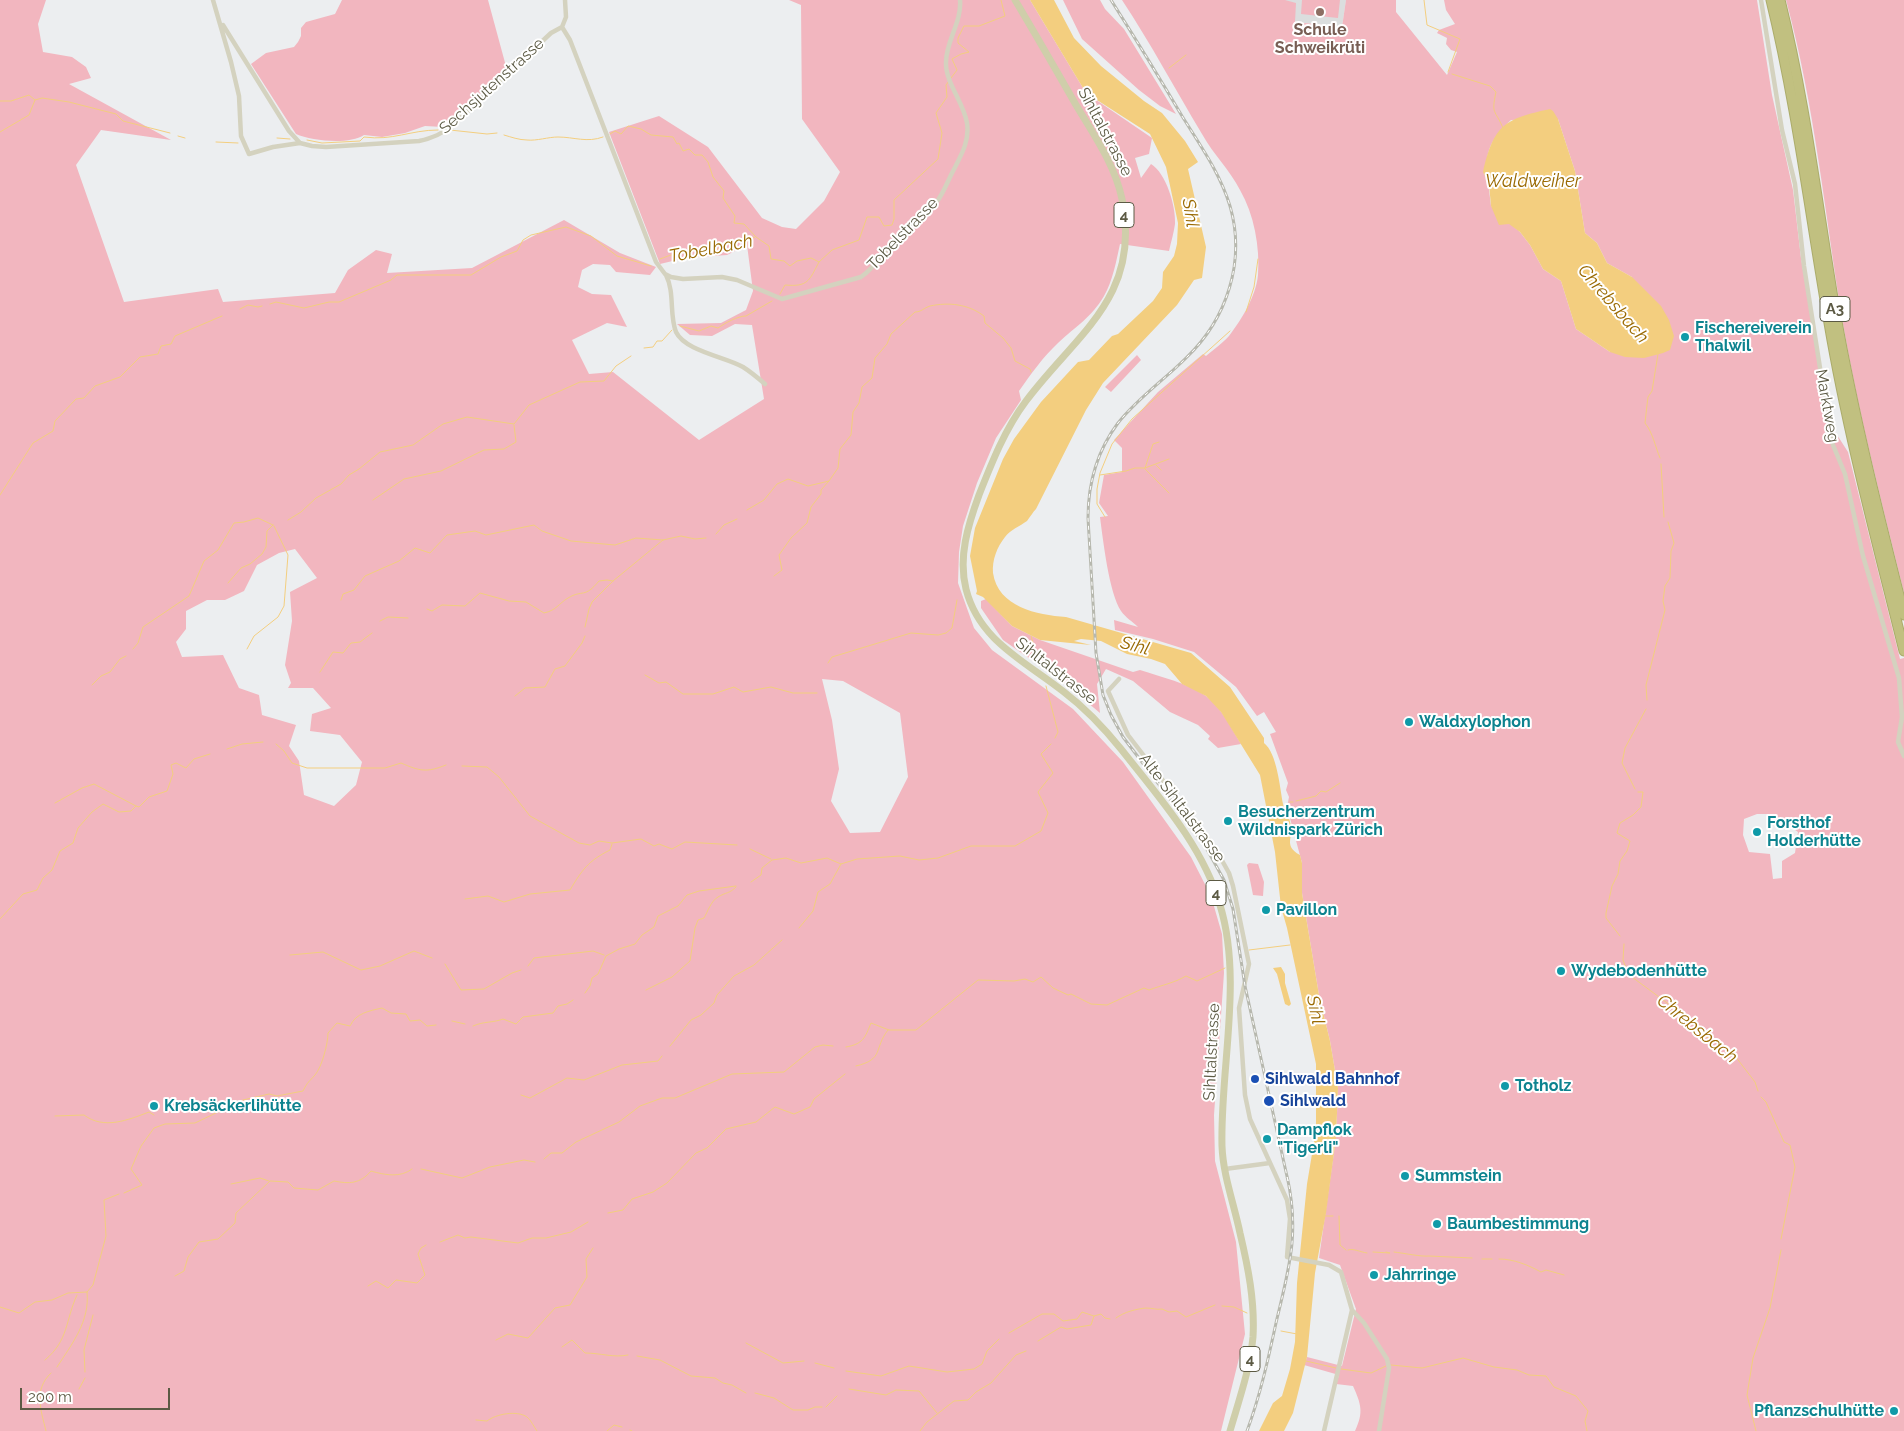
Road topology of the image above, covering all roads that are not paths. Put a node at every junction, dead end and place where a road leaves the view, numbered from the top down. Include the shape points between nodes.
1 (213, 0) edge
2 (565, 0) edge
3 (960, 0) edge
4 (1015, 0) edge
5 (1761, 0) edge
6 (1771, 0) edge
7 (1780, 0) edge
8 (220, 20) junction
9 (562, 27) junction
10 (300, 143) junction
11 (665, 274) junction
12 (683, 279) junction
13 (671, 291) junction
14 (765, 384) dead end
15 (1904, 615) edge
16 (1904, 651) edge
17 (1119, 679) dead end
18 (1903, 717) edge
19 (1904, 756) edge
20 (1270, 1163) junction
21 (1225, 1170) junction
22 (1352, 1310) junction
23 (1230, 1431) edge
24 (1324, 1431) edge
25 (1379, 1431) edge

1 - 8 street
2 - 9 street via 566,16
3 - 12 street, Tobelstrasse via 945,64 967,123 962,156 936,203 900,233 871,270 851,281 782,299 737,280 722,277
4 - 21 main road, Sihltalstrasse / 4 via 1112,170 1122,202 1125,243 1118,276 1103,308 1026,400 1002,441 968,529 963,555 965,582 973,608 987,631 1006,651 1071,697 1104,730 1180,827 1209,875 1223,915 1230,961 1222,1125
5 - 18 street, Marktweg via 1782,130 1795,184 1828,425 1845,474 1863,556 1899,678
6 - 16 highway, A3 via 1791,91 1842,388
7 - 15 highway, A3 via 1805,116 1844,358
8 - 10 street via 289,131
8 - 10 street, Sechsjutenstrasse via 239,96 241,136 249,154
9 - 10 street, Sechsjutenstrasse via 551,33 442,134 419,141 326,147
9 - 11 street via 574,49 656,262
11 - 12 street, Tobelstrasse
11 - 13 street
12 - 13 street via 676,282
13 - 14 street via 674,326 682,340 743,367
17 - 20 street, Alte Sihltalstrasse via 1108,691 1128,735 1215,848 1233,886 1249,964 1239,1008 1245,1095 1250,1119
18 - 19 street, Marktweg via 1898,742
20 - 21 street
20 - 22 street, Alte Sihltalstrasse via 1287,1200 1290,1219 1288,1257 1337,1269
21 - 23 main road, Sihltalstrasse / 4 via 1247,1263 1253,1309 1250,1358
22 - 24 street
22 - 25 street via 1387,1358

